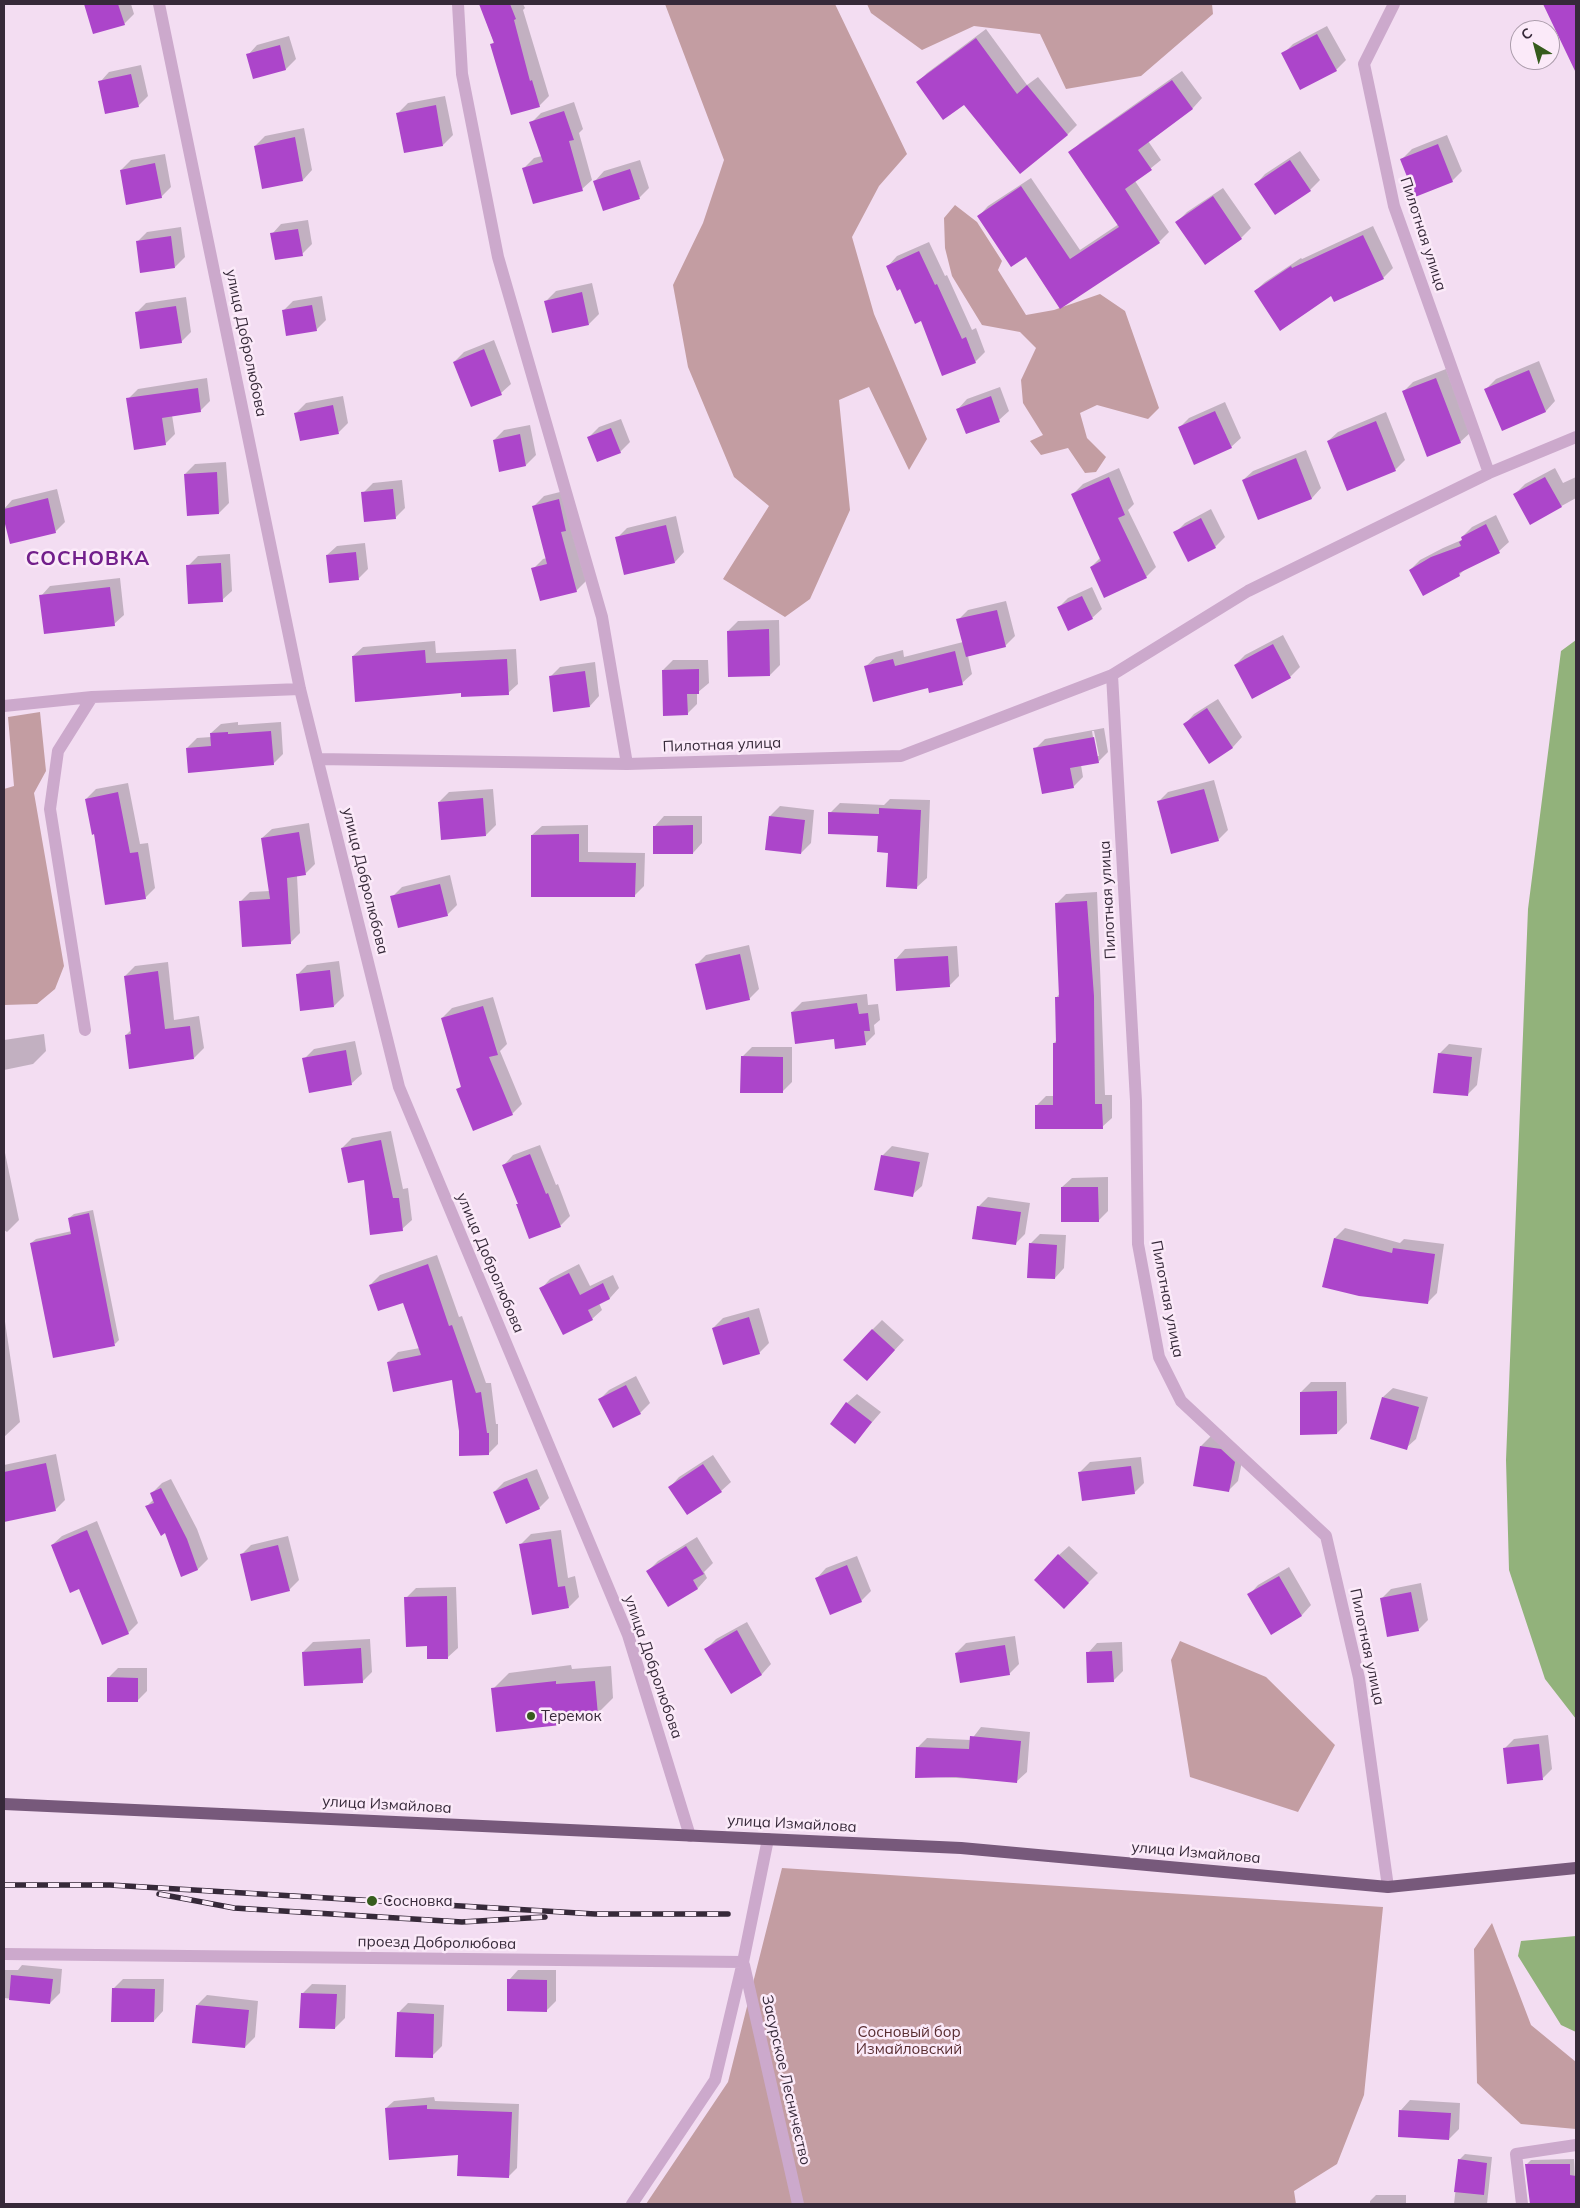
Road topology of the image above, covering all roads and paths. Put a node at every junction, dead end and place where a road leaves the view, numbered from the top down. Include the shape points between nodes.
1 (159, 4) edge
2 (458, 4) edge
3 (1394, 4) edge
4 (1576, 437) edge
5 (1489, 473) junction
6 (1112, 674) junction
7 (300, 689) junction
8 (92, 697) junction
9 (4, 706) edge
10 (318, 759) junction
11 (627, 764) junction
12 (85, 1030) dead end
13 (4, 1804) edge
14 (690, 1836) junction
15 (768, 1839) junction
16 (1576, 1868) edge
17 (1388, 1887) junction
18 (4, 1954) edge
19 (743, 1962) junction
20 (1576, 2145) edge
21 (632, 2204) edge
22 (798, 2204) edge
23 (1522, 2204) edge

1 - 7 street, улица Добролюбова
2 - 11 street via 462,74 498,257 602,617
3 - 5 street, Пилотная улица via 1364,64 1394,206
4 - 5 street, Пилотная улица
5 - 6 street, Пилотная улица via 1248,591
6 - 11 street, Пилотная улица via 901,756
6 - 17 street, Пилотная улица via 1136,1101 1138,1244 1159,1357 1181,1401 1326,1536 1359,1678
7 - 8 street
7 - 10 street, улица Добролюбова
8 - 9 street
8 - 12 street via 58,751 50,809
10 - 11 street, Пилотная улица
10 - 14 street, улица Добролюбова via 399,1087 628,1635
13 - 14 main road, улица Измайлова
14 - 15 main road, улица Измайлова
15 - 17 main road, улица Измайлова via 961,1848
15 - 19 street
16 - 17 main road, улица Измайлова
18 - 19 street, проезд Добролюбова
19 - 21 street via 715,2080
19 - 22 street, Засурское Лесничество
20 - 23 street via 1516,2154

